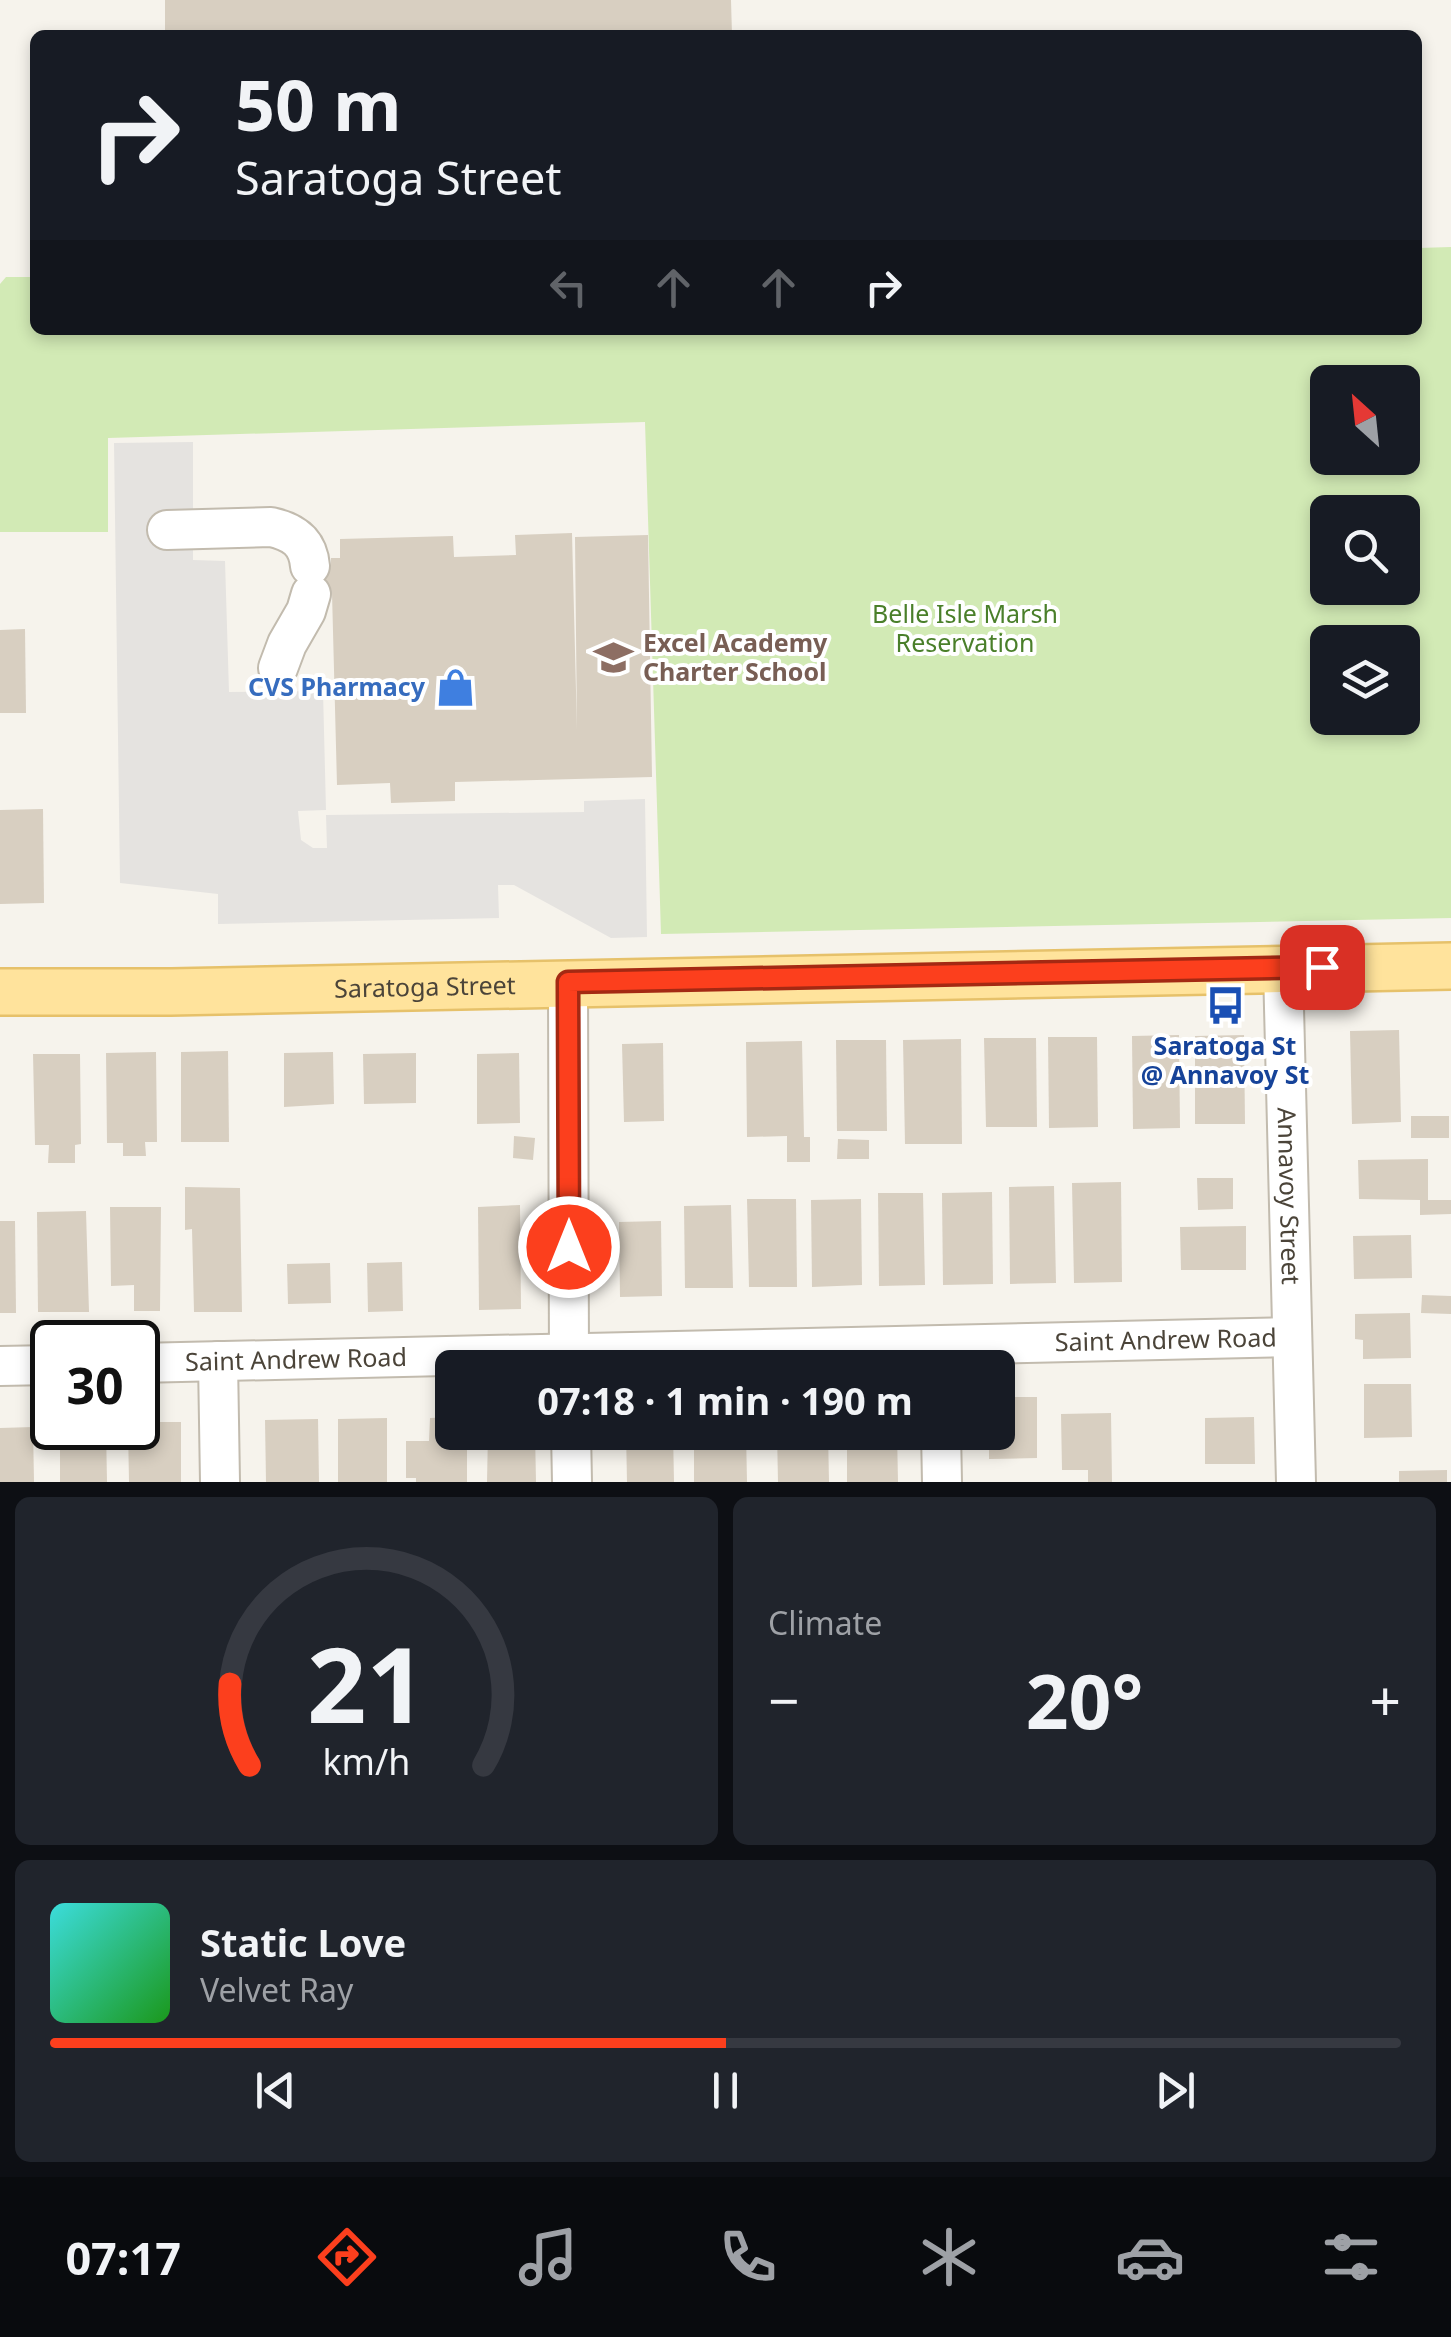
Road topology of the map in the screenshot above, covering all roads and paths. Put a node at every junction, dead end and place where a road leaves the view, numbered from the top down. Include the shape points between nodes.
1 (167, 530) dead end
2 (278, 668) dead end
3 (1451, 966) edge
4 (1283, 968) junction
5 (568, 982) junction
6 (0, 992) edge
7 (1291, 1336) junction
8 (569, 1350) edge
9 (1015, 1352) edge
10 (435, 1360) edge
11 (218, 1361) junction
12 (160, 1362) edge
13 (30, 1365) edge
14 (0, 1366) edge
15 (571, 1450) edge
16 (941, 1450) edge
17 (220, 1482) edge
18 (572, 1482) edge
19 (942, 1482) edge
20 (1296, 1482) edge

1 - 2 street via 271,527 305,546 306,610
3 - 4 main road, Saratoga Street
4 - 5 main road, Saratoga Street
4 - 7 street, Annavoy Street
5 - 6 main road, Saratoga Street
5 - 8 street
7 - 9 street, Saint Andrew Road
7 - 20 street, Annavoy Street
10 - 11 street, Saint Andrew Road
11 - 12 street, Saint Andrew Road
11 - 17 street
13 - 14 street
15 - 18 street
16 - 19 street

